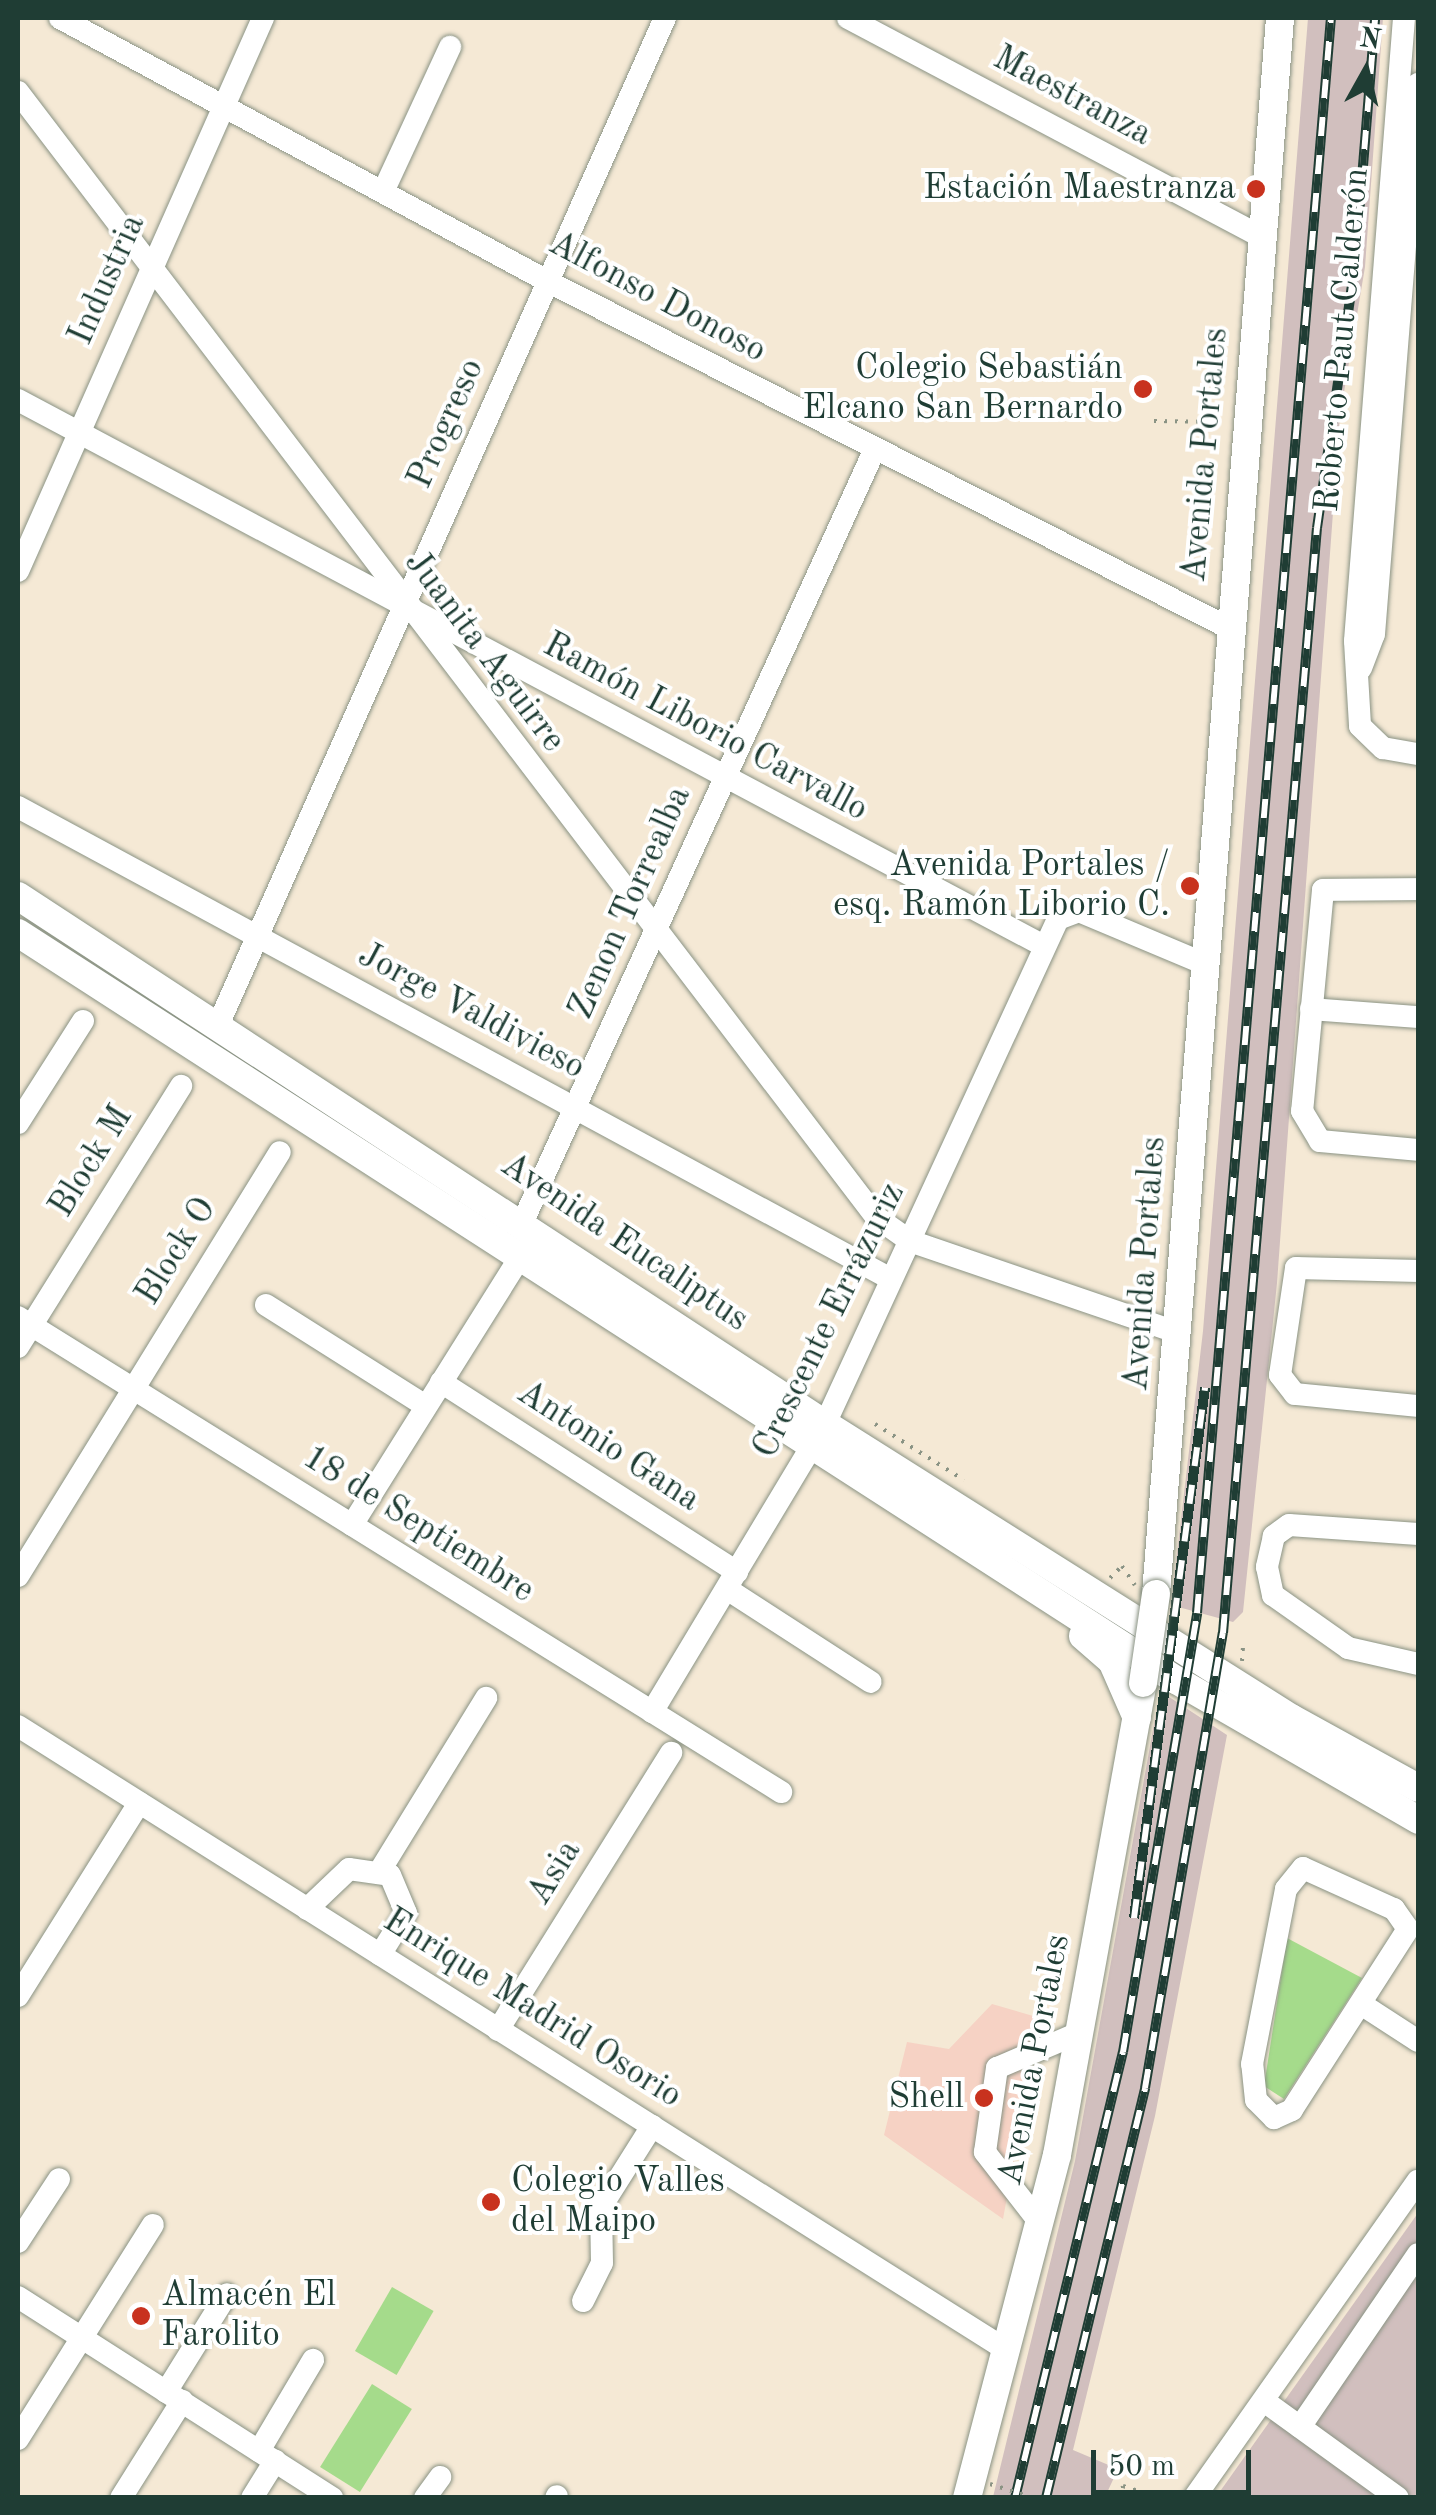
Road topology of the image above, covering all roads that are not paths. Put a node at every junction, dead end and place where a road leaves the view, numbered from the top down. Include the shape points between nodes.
1 (60, 18) edge
2 (264, 18) edge
3 (666, 18) edge
4 (848, 18) edge
5 (1280, 18) edge
6 (1404, 18) edge
7 (450, 46) dead end
8 (1418, 84) edge
9 (18, 92) edge
10 (224, 106) junction
11 (383, 192) junction
12 (1263, 238) junction
13 (150, 270) junction
14 (549, 282) junction
15 (1398, 342) edge
16 (18, 400) edge
17 (79, 433) junction
18 (874, 451) junction
19 (18, 571) edge
20 (404, 606) junction
21 (1229, 628) junction
22 (1418, 754) edge
23 (725, 781) junction
24 (18, 807) edge
25 (1418, 889) edge
26 (18, 896) edge
27 (18, 933) edge
28 (656, 935) junction
29 (256, 936) junction
30 (1044, 946) junction
31 (1205, 964) junction
32 (1311, 1010) junction
33 (1418, 1017) edge
34 (83, 1021) dead end
35 (218, 1023) junction
36 (180, 1086) dead end
37 (575, 1108) junction
38 (18, 1123) edge
39 (1418, 1150) edge
40 (280, 1152) dead end
41 (524, 1219) junction
42 (910, 1241) junction
43 (522, 1254) junction
44 (1418, 1271) edge
45 (892, 1280) junction
46 (266, 1305) dead end
47 (24, 1321) edge
48 (1178, 1334) junction
49 (18, 1347) edge
50 (441, 1382) junction
51 (133, 1389) junction
52 (426, 1406) junction
53 (1418, 1406) edge
54 (826, 1441) junction
55 (352, 1525) junction
56 (1418, 1534) edge
57 (18, 1576) edge
58 (732, 1580) junction
59 (1418, 1664) edge
60 (871, 1682) dead end
61 (486, 1698) dead end
62 (652, 1712) junction
63 (1137, 1718) junction
64 (18, 1726) edge
65 (671, 1753) dead end
66 (1418, 1788) edge
67 (781, 1792) dead end
68 (138, 1802) junction
69 (1418, 1820) edge
70 (381, 1870) junction
71 (307, 1909) junction
72 (380, 1955) junction
73 (18, 1996) edge
74 (1360, 2004) junction
75 (498, 2030) junction
76 (1080, 2032) junction
77 (1418, 2041) edge
78 (652, 2126) junction
79 (59, 2179) dead end
80 (1418, 2181) edge
81 (1040, 2223) junction
82 (153, 2225) dead end
83 (18, 2242) edge
84 (1418, 2254) edge
85 (227, 2294) dead end
86 (18, 2296) edge
87 (583, 2301) dead end
88 (81, 2337) junction
89 (1008, 2351) junction
90 (313, 2360) dead end
91 (174, 2397) junction
92 (1264, 2401) junction
93 (1300, 2427) junction
94 (18, 2439) edge
95 (267, 2456) junction
96 (440, 2477) dead end
97 (978, 2490) edge
98 (121, 2498) edge
99 (252, 2498) edge
100 (332, 2498) edge
101 (425, 2498) edge
102 (1194, 2498) edge
103 (1398, 2498) edge

1 - 10 street, Alfonso Donoso
2 - 10 street, Industria
3 - 14 street, Progreso
4 - 12 street, Maestranza
5 - 12 main road, Avenida Portales
6 - 15 street, Roberto Paut Calderón
7 - 11 street
8 - 15 street, Roberto Paut Calderón
9 - 13 street, Juanita Aguirre
10 - 11 street, Alfonso Donoso
10 - 13 street, Industria
11 - 14 street, Alfonso Donoso
12 - 21 main road, Avenida Portales
13 - 17 street, Industria
13 - 20 street, Juanita Aguirre
14 - 18 street, Alfonso Donoso
14 - 20 street, Progreso
15 - 22 street, Roberto Paut Calderón via 1355,632 1366,735
16 - 17 street, Ramón Liborio Carvallo
17 - 19 street, Industria
17 - 20 street, Ramón Liborio Carvallo
18 - 21 street, Alfonso Donoso
18 - 23 street, Zenon Torrealba
20 - 23 street, Ramón Liborio Carvallo
20 - 28 street, Juanita Aguirre
20 - 29 street, Progreso
21 - 31 main road, Avenida Portales
23 - 28 street, Zenon Torrealba
23 - 30 street, Ramón Liborio Carvallo
24 - 29 street, Jorge Valdivieso
25 - 32 street via 1322,890
26 - 35 main road, Avenida Eucaliptus
27 - 43 main road, Avenida Eucaliptus
28 - 37 street, Zenon Torrealba
28 - 42 street, Juanita Aguirre via 876,1217
29 - 35 street, Progreso
29 - 37 street, Jorge Valdivieso
30 - 31 street, Crescente Errázuriz via 1058,919 1080,911
30 - 42 street, Crescente Errázuriz
31 - 48 main road, Avenida Portales
32 - 33 street
32 - 39 street via 1302,1111 1310,1136
34 - 38 street
35 - 41 main road, Avenida Eucaliptus
36 - 47 street, Block M
37 - 41 street, Zenon Torrealba
37 - 45 street, Jorge Valdivieso
40 - 51 street, Block O
41 - 54 main road, Avenida Eucaliptus
42 - 45 street, Crescente Errázuriz
42 - 48 street, Juanita Aguirre
43 - 50 street
43 - 54 main road, Avenida Eucaliptus
44 - 53 street via 1296,1268 1286,1293 1286,1390
45 - 54 street, Crescente Errázuriz
46 - 52 street
47 - 49 street, Block M
47 - 51 street, 18 de Septiembre
48 - 63 main road, Avenida Portales, bridge via 1156,1594
50 - 52 street
50 - 58 street, Antonio Gana
51 - 55 street, 18 de Septiembre
51 - 57 street, Block O
52 - 55 street
54 - 58 street, Crescente Errázuriz
54 - 63 main road via 906,1522 1103,1653
54 - 66 main road, Avenida Eucaliptus
54 - 69 main road, Avenida Eucaliptus via 1176,1680
55 - 62 street, 18 de Septiembre
56 - 59 street via 1304,1525 1274,1536 1273,1595 1358,1652
58 - 60 street, Antonio Gana
58 - 62 street, Crescente Errázuriz
61 - 70 street
62 - 67 street, 18 de Septiembre
63 - 76 main road, Avenida Portales
64 - 68 street, Enrique Madrid Osorio
65 - 75 street, Asia
68 - 71 street, Enrique Madrid Osorio
68 - 73 street
70 - 71 street via 349,1868
70 - 72 street via 403,1892 406,1913
71 - 72 street, Enrique Madrid Osorio
72 - 75 street, Enrique Madrid Osorio
74 - 74 street via 1292,2110 1284,2118 1264,2110 1252,2064 1286,1890 1303,1868 1404,1918 1404,1938
74 - 77 street
75 - 78 street, Enrique Madrid Osorio
76 - 81 main road, Avenida Portales
76 - 81 street via 1007,2056 994,2084 985,2152
78 - 87 street via 601,2206 602,2263
78 - 89 street, Enrique Madrid Osorio
79 - 83 street
80 - 92 street
81 - 89 main road, Avenida Portales
82 - 88 street
84 - 93 street
85 - 91 street
86 - 88 street
88 - 91 street
88 - 94 street
89 - 97 main road, Avenida Portales
90 - 95 street
91 - 95 street
91 - 98 street
92 - 93 street
92 - 102 street
93 - 103 street
95 - 99 street
95 - 100 street
96 - 101 street

